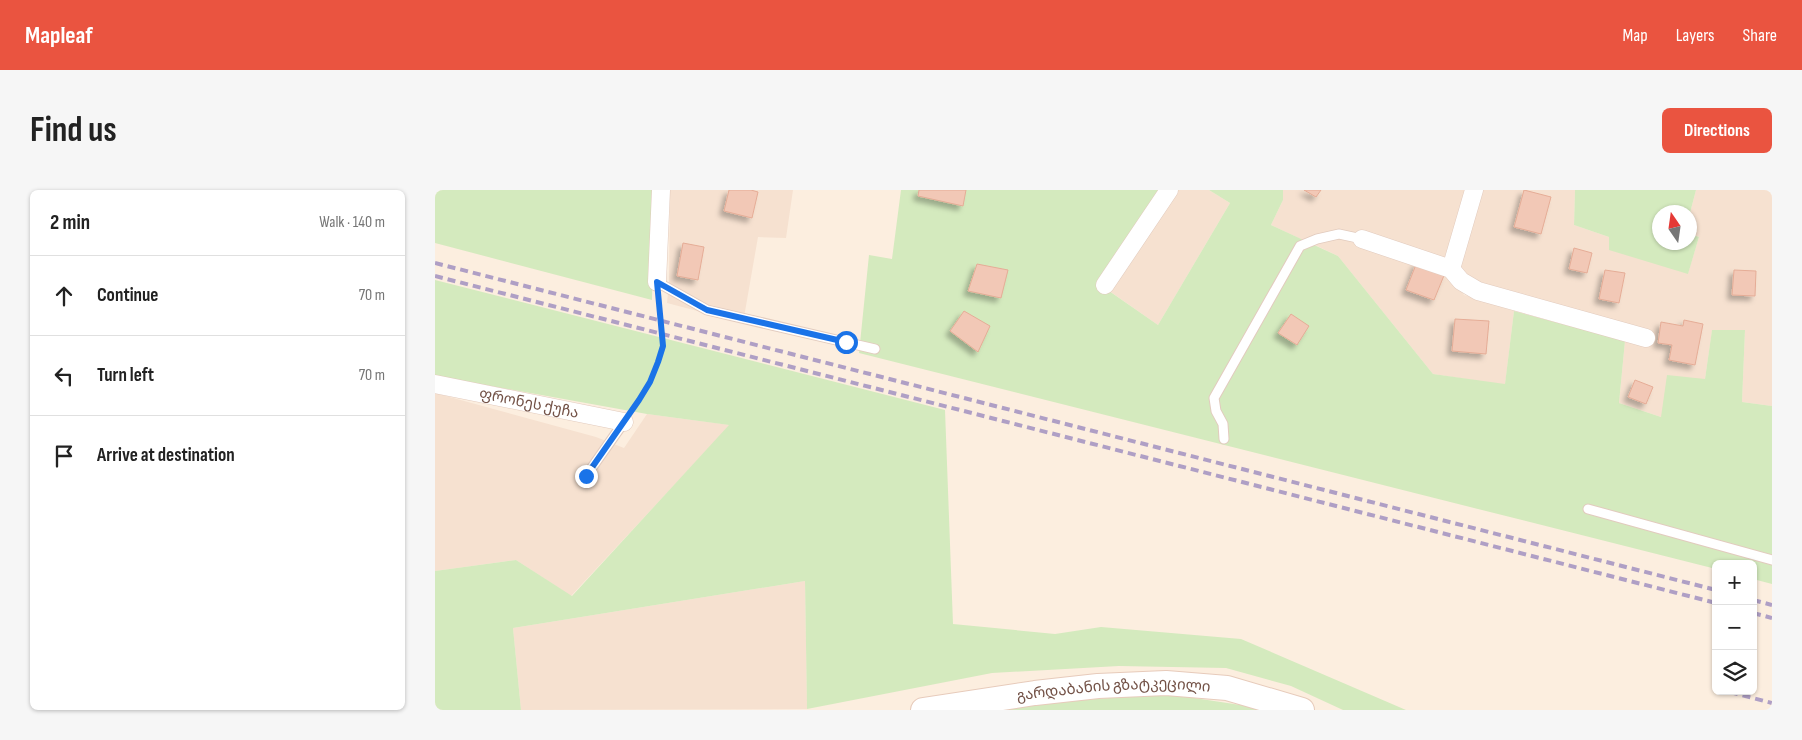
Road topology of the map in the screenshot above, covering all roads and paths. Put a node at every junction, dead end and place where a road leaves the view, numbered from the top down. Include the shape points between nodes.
1 (661, 190) edge
2 (1169, 190) edge
3 (1474, 190) edge
4 (1363, 239) joint
5 (1451, 269) junction
6 (657, 282) junction
7 (1105, 285) dead end
8 (1646, 338) dead end
9 (875, 349) dead end
10 (435, 384) edge
11 (624, 422) junction
12 (1224, 439) dead end
13 (586, 476) dead end
14 (1588, 509) dead end
15 (1772, 560) edge
16 (923, 710) edge
17 (1302, 710) edge

1 - 6 street
2 - 7 street
3 - 5 street
4 - 5 street
4 - 12 lane via 1339,234 1300,246 1214,398 1216,412 1223,424
5 - 8 street via 1461,281 1478,291
6 - 9 lane via 707,310
6 - 11 path via 663,346 650,382
10 - 11 street, ფრონეს ქუჩა
11 - 13 lane
14 - 15 lane
16 - 17 main road, გარდაბანის გზატკეცილი via 1097,686 1166,683 1227,688

